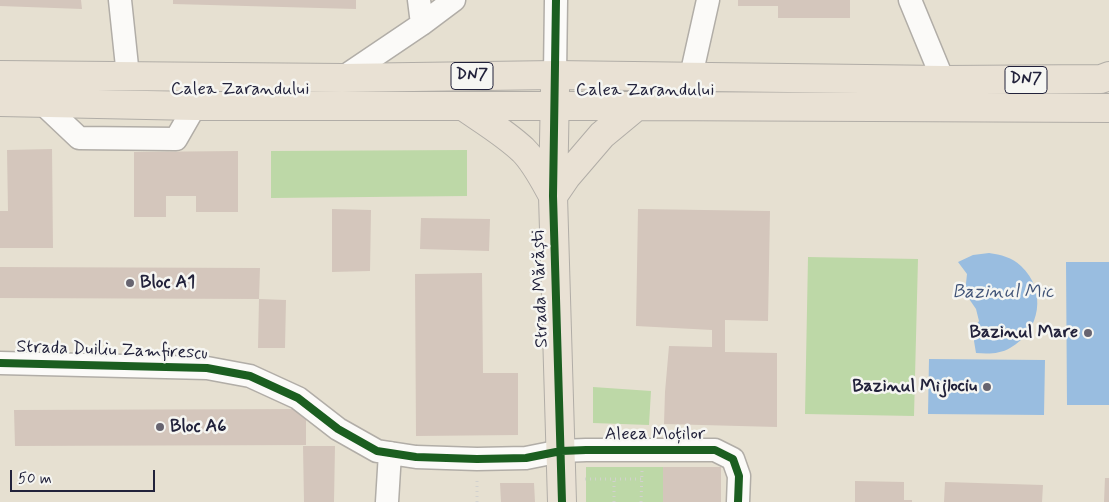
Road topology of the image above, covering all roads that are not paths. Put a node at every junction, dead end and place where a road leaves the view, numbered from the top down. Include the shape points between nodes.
1 (120, 0) edge
2 (419, 0) edge
3 (454, 0) edge
4 (556, 0) edge
5 (708, 0) edge
6 (910, 0) edge
7 (422, 24) junction
8 (0, 75) edge
9 (555, 75) junction
10 (128, 76) junction
11 (691, 76) junction
12 (1109, 76) edge
13 (342, 78) junction
14 (943, 80) junction
15 (0, 102) edge
16 (463, 106) junction
17 (554, 106) junction
18 (637, 106) junction
19 (1109, 108) edge
20 (553, 196) junction
21 (0, 363) edge
22 (561, 451) junction
23 (390, 453) junction
24 (562, 490) edge
25 (386, 502) edge
26 (738, 502) edge

1 - 10 street
2 - 7 street
3 - 7 street
4 - 9 street
5 - 11 street
6 - 14 street
7 - 13 street
8 - 10 main road, Calea Zarandului / DN7
9 - 11 main road, Calea Zarandului / DN7
9 - 13 main road, Calea Zarandului / DN7
9 - 17 main road, Strada Mărăști
10 - 13 main road, Calea Zarandului / DN7
11 - 14 main road, Calea Zarandului / DN7
12 - 14 main road, Calea Zarandului / DN7 via 1101,79
15 - 16 main road, Calea Zarandului / DN7
16 - 17 main road, Calea Zarandului / DN7
16 - 20 main road via 523,150
17 - 18 main road, Calea Zarandului / DN7
17 - 20 main road, Strada Mărăști
18 - 19 main road, Calea Zarandului / DN7
18 - 20 main road via 602,135
20 - 22 main road, Strada Mărăști
21 - 23 street, Strada Duiliu Zamfirescu via 207,368 250,376 298,398 338,429 377,451
22 - 23 street, Strada Duiliu Zamfirescu via 526,458 477,459
22 - 24 main road, Strada Mărăști
22 - 26 street, Aleea Moților via 715,450 733,459 739,476
23 - 25 street

